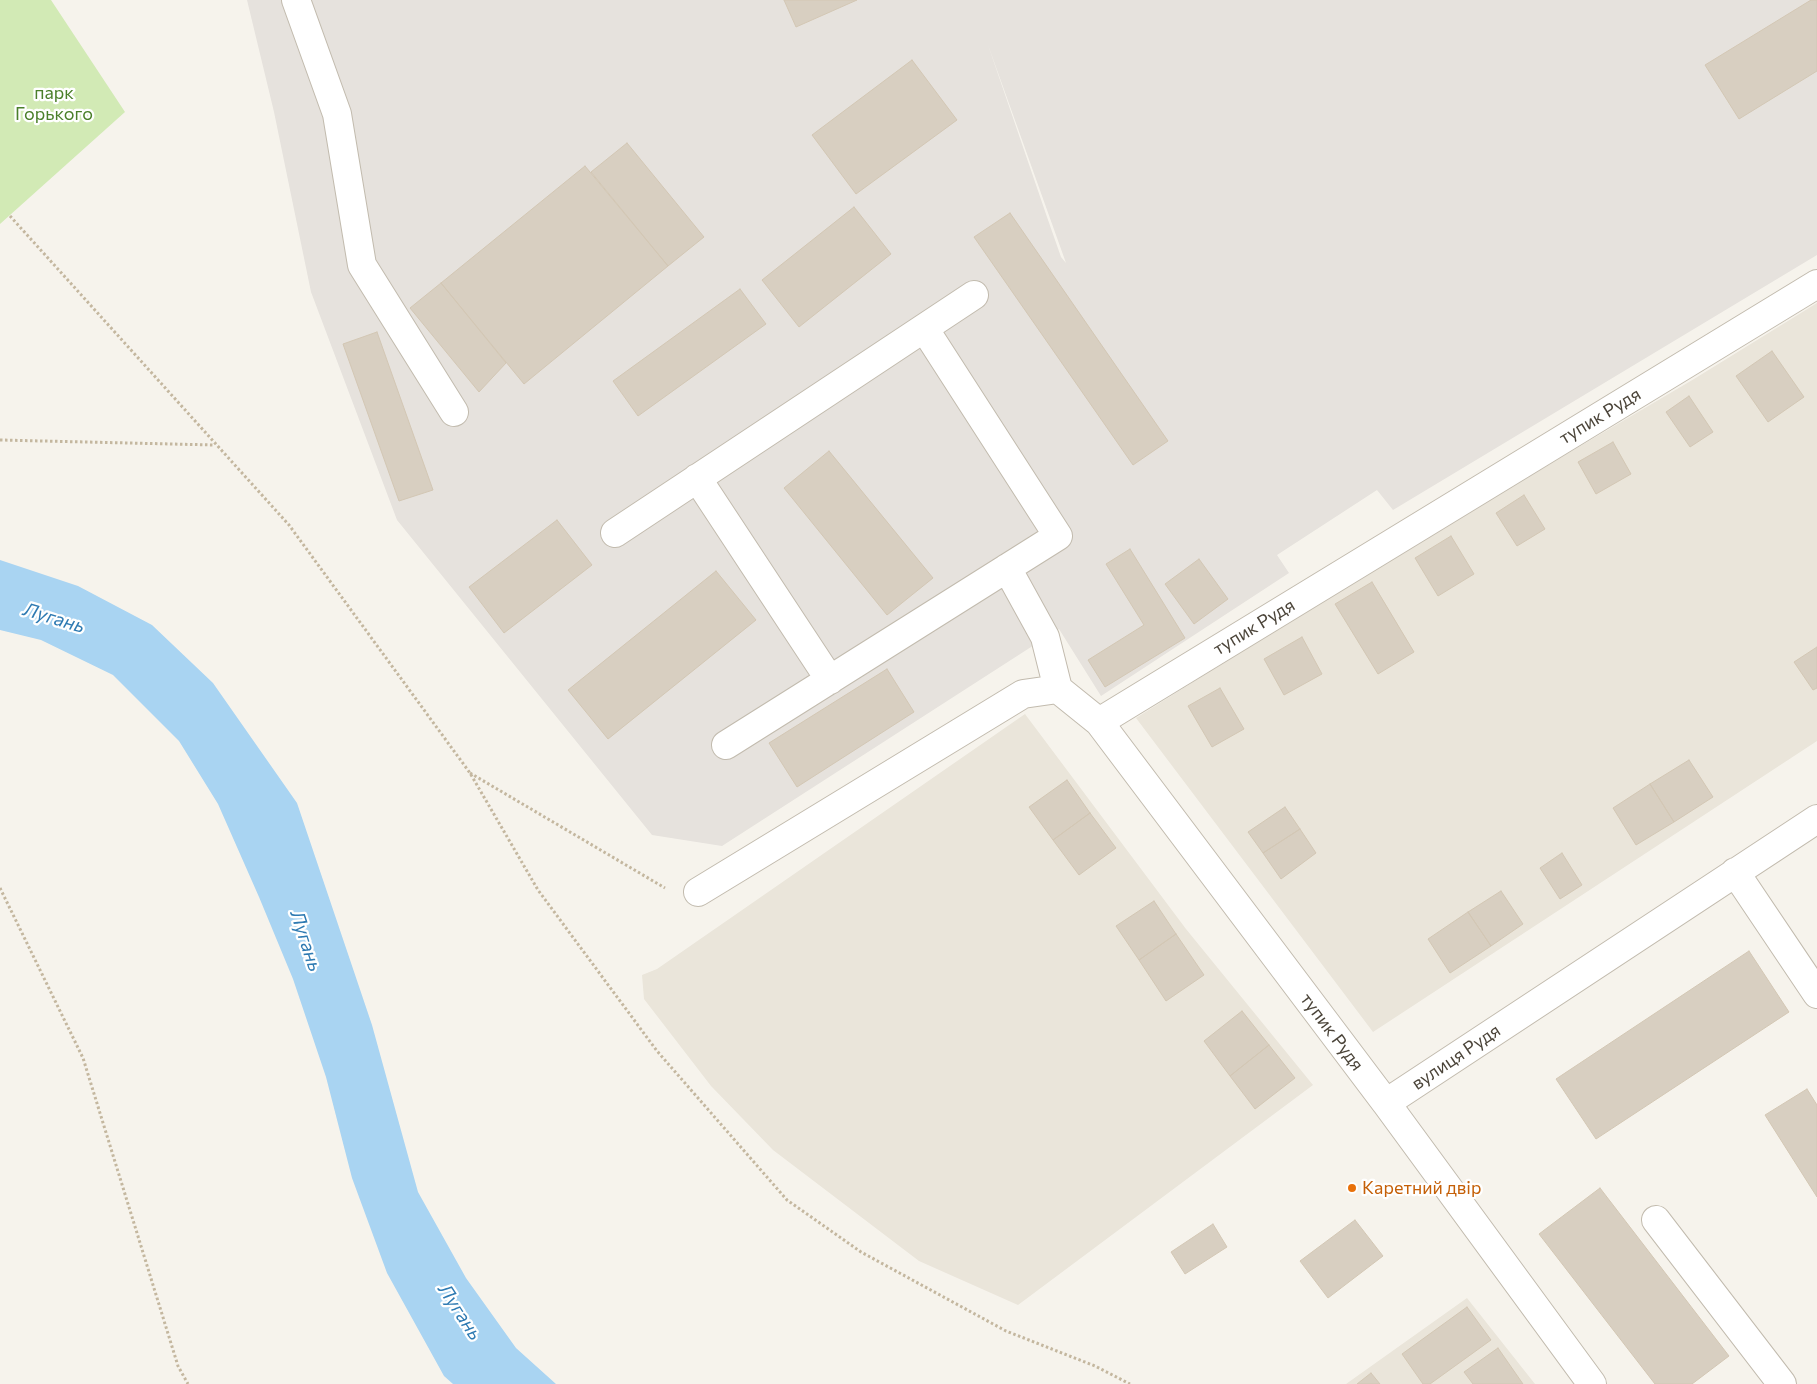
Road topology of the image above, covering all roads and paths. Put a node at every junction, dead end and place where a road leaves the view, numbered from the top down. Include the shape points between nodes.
1 (296, 0) edge
2 (10, 216) dead end
3 (1817, 284) edge
4 (974, 295) dead end
5 (924, 328) junction
6 (454, 412) dead end
7 (0, 440) edge
8 (215, 445) junction
9 (697, 478) junction
10 (614, 533) dead end
11 (1006, 568) junction
12 (830, 680) junction
13 (1058, 689) junction
14 (1099, 722) junction
15 (726, 745) dead end
16 (470, 773) junction
17 (1817, 819) edge
18 (1735, 872) junction
19 (0, 888) edge
20 (698, 892) joint
21 (1817, 994) edge
22 (1386, 1103) junction
23 (1656, 1220) dead end
24 (188, 1384) edge
25 (1130, 1384) edge
26 (1592, 1384) edge
27 (1782, 1384) edge

1 - 6 street via 337,114 362,265
2 - 8 path
3 - 14 street, тупик Рудя
4 - 5 street
5 - 9 street
5 - 11 street via 1058,536
7 - 8 path
8 - 16 path via 289,525
9 - 10 street
9 - 12 street
11 - 12 street
11 - 13 street via 1045,637
12 - 15 street
13 - 14 street
13 - 20 street via 1023,694
14 - 22 street, тупик Рудя
16 - 20 path via 671,892
16 - 25 path via 538,890 656,1051 787,1200 861,1252 1006,1331 1095,1366
17 - 18 street, вулиця Рудя
18 - 21 street
18 - 22 street, вулиця Рудя
19 - 24 path via 83,1058 178,1366
22 - 26 street
23 - 27 street

